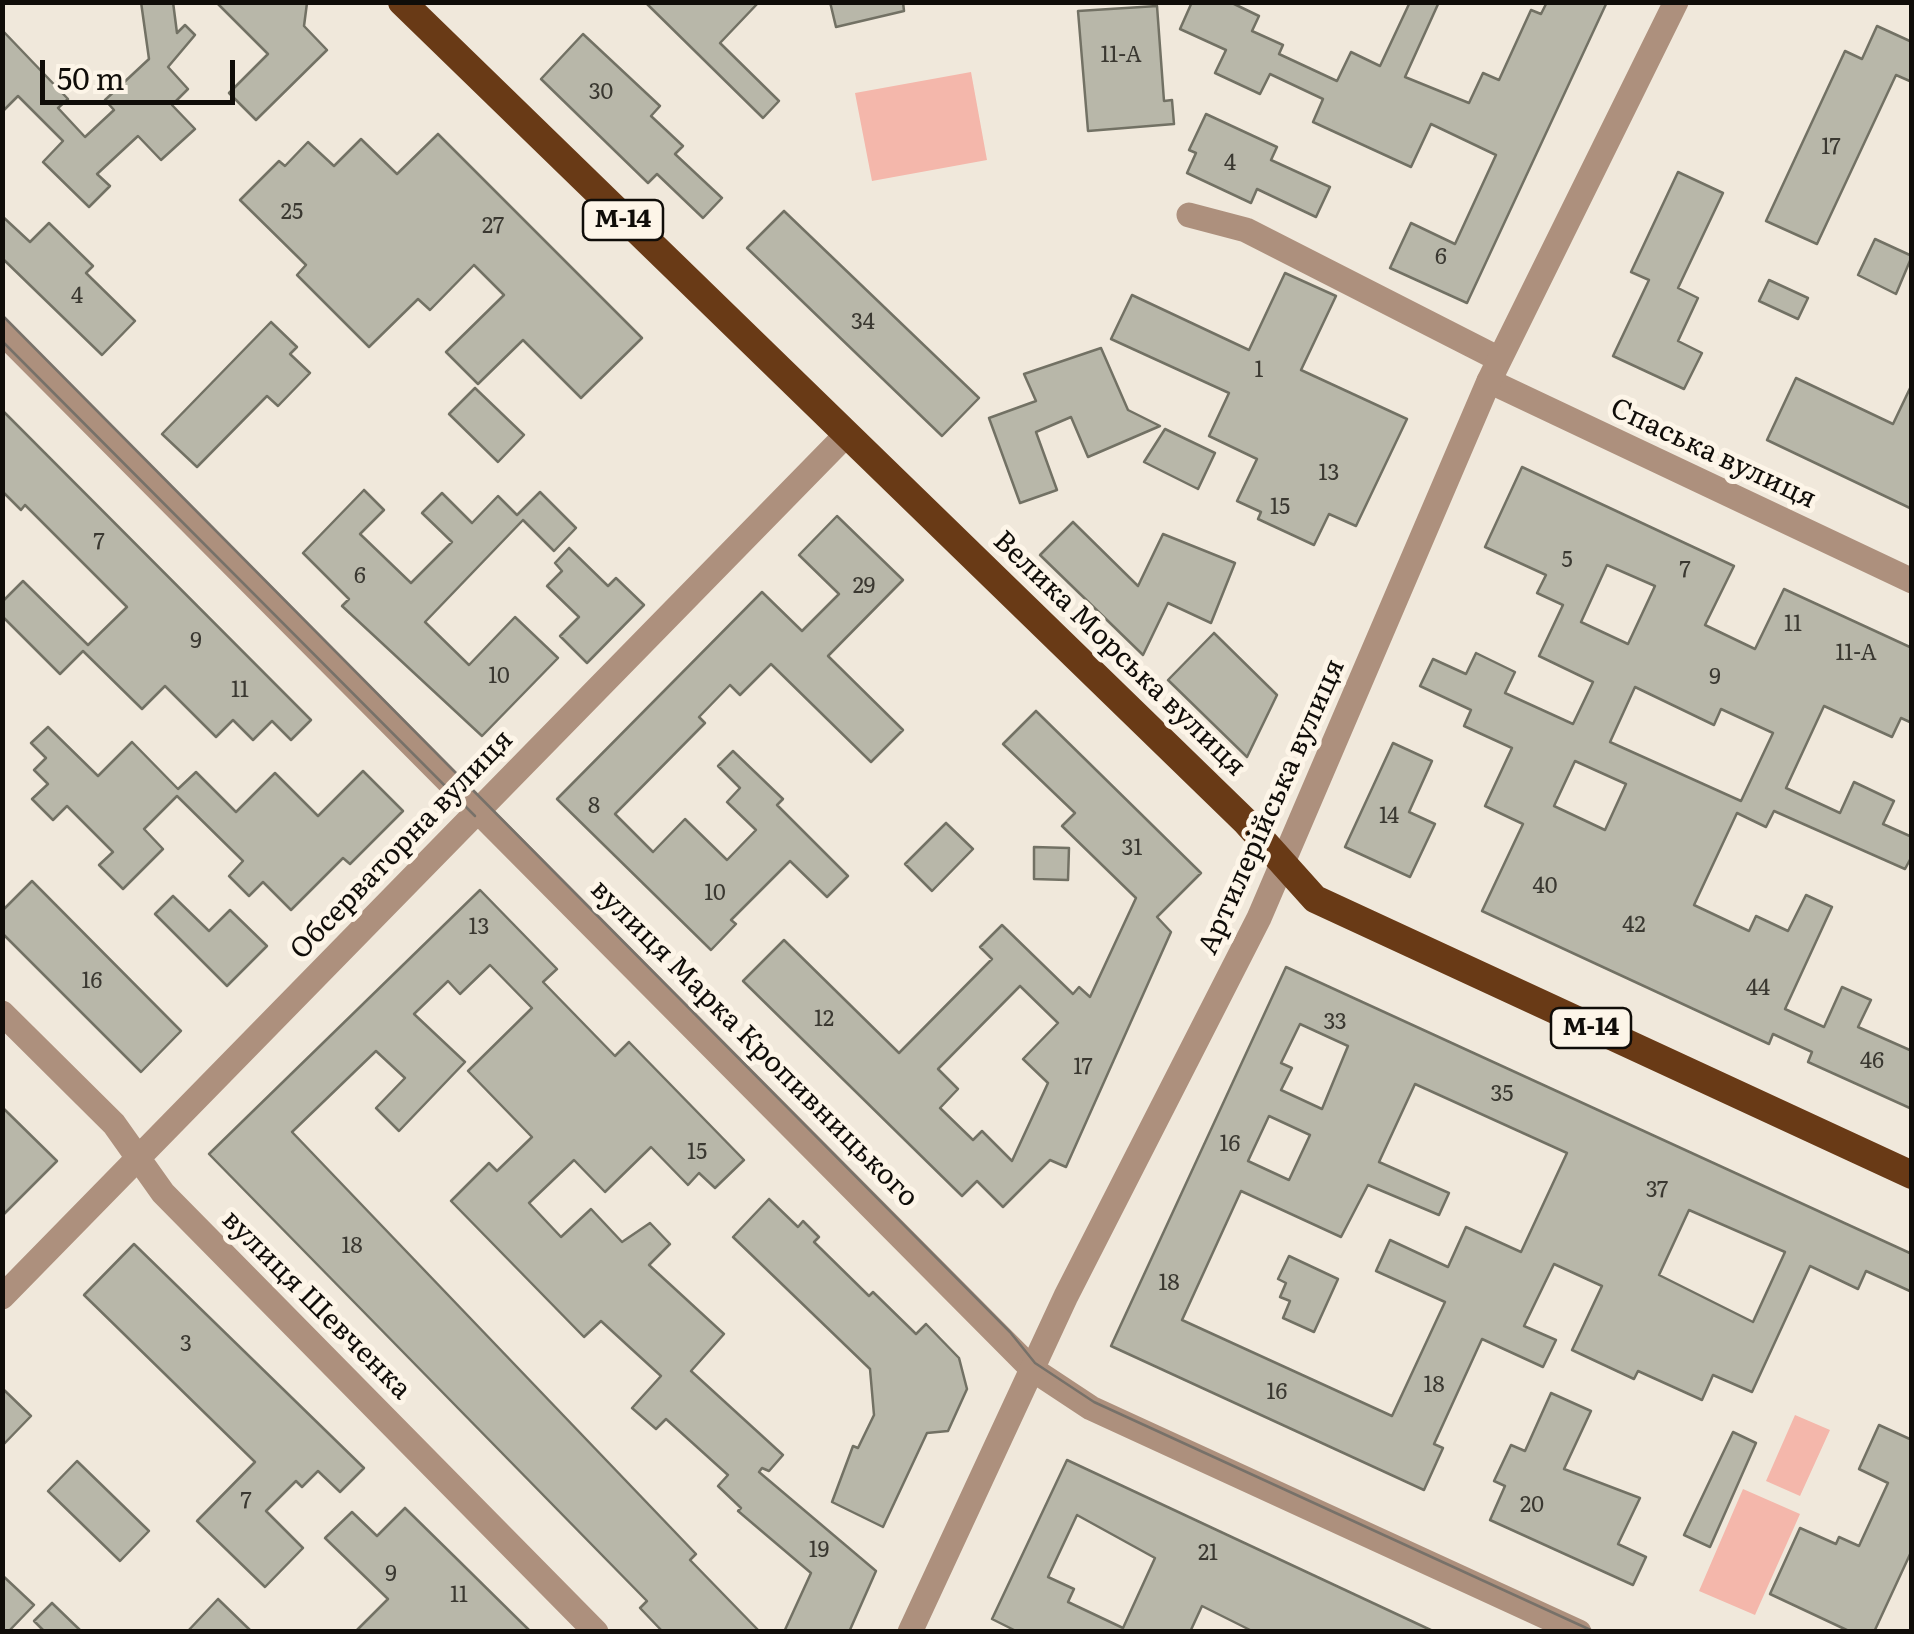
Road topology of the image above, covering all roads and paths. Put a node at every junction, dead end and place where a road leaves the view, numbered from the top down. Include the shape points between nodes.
1 (402, 2) edge
2 (1676, 2) edge
3 (1189, 215) dead end
4 (2, 332) edge
5 (1494, 370) junction
6 (845, 436) junction
7 (1912, 581) edge
8 (478, 810) junction
9 (1282, 865) junction
10 (2, 1014) edge
11 (140, 1156) junction
12 (1912, 1175) edge
13 (2, 1297) edge
14 (1032, 1370) junction
15 (596, 1632) edge
16 (910, 1632) edge
17 (1579, 1632) edge

1 - 6 highway, Велика Морська вулиця / М-14
2 - 5 street, Артилерійська вулиця
3 - 5 street, Спаська вулиця via 1246,230
4 - 8 street, вулиця Марка Кропивницького
5 - 7 street, Спаська вулиця
5 - 9 street, Артилерійська вулиця
6 - 8 street, Обсерваторна вулиця
6 - 9 highway, Велика Морська вулиця / М-14 via 1246,821
8 - 11 street, Обсерваторна вулиця
8 - 14 street, вулиця Марка Кропивницького
9 - 12 highway, Велика Морська вулиця / М-14 via 1315,899 1346,916
9 - 14 street, Артилерійська вулиця
10 - 11 street, вулиця Шевченка
11 - 13 street, Обсерваторна вулиця
11 - 15 street, вулиця Шевченка via 163,1193
14 - 16 street, Артилерійська вулиця
14 - 17 street, вулиця Марка Кропивницького via 1091,1408

